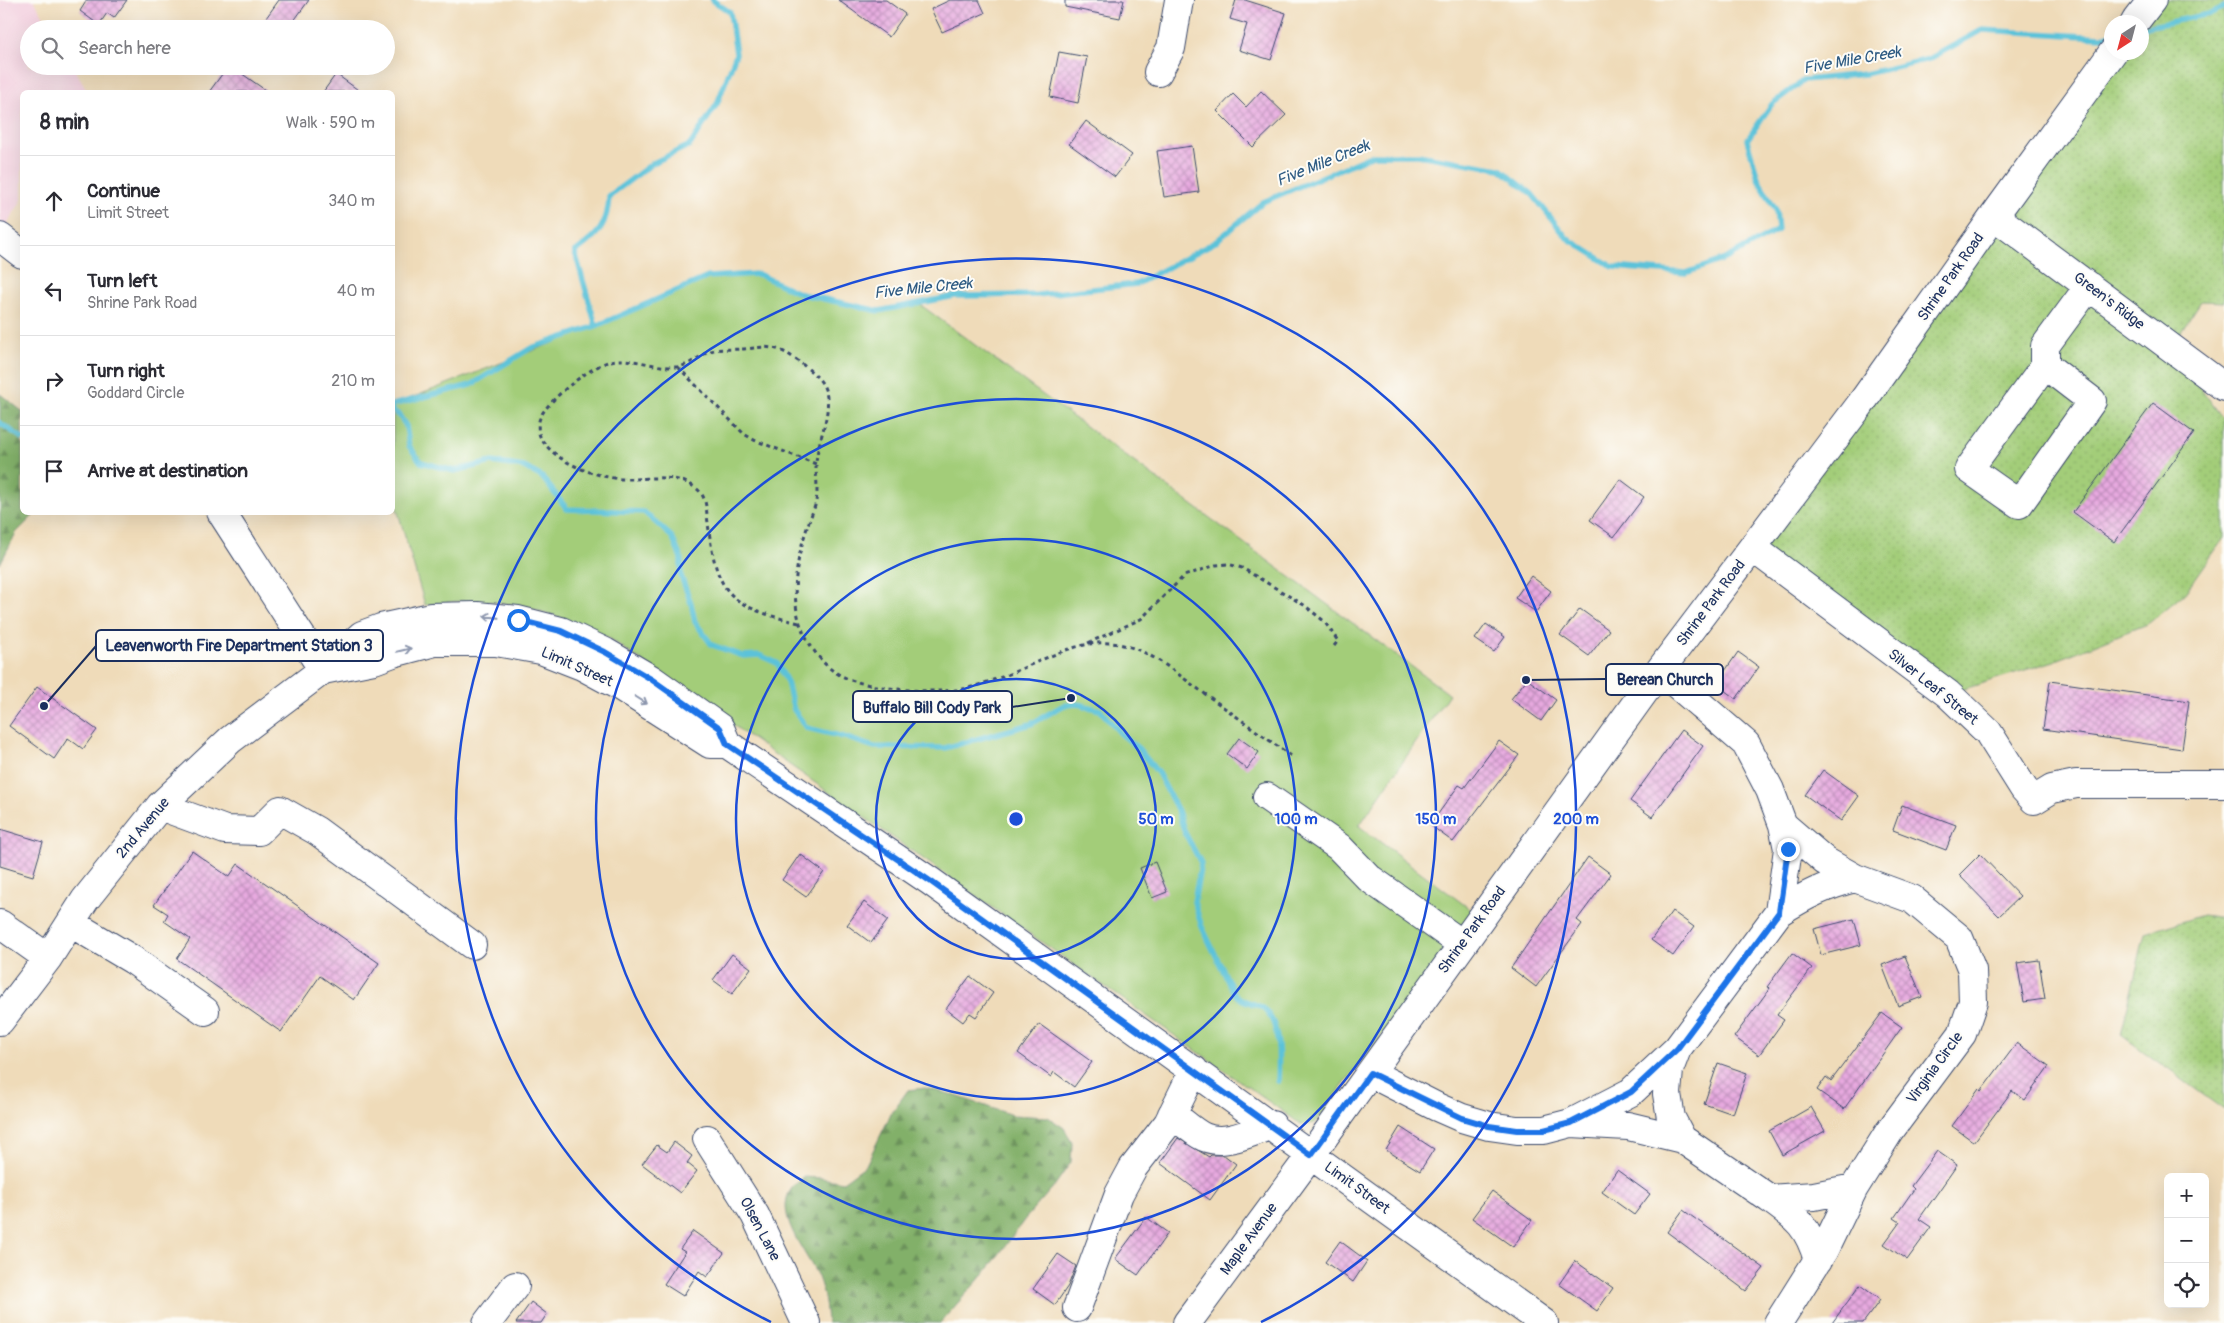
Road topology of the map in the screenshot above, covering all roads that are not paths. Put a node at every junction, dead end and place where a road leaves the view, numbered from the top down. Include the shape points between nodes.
1 (1179, 0) edge
2 (2152, 0) edge
3 (2140, 15) edge
4 (2108, 60) edge
5 (1158, 72) dead end
6 (1994, 216) junction
7 (0, 237) edge
8 (20, 252) edge
9 (2089, 286) junction
10 (2045, 365) junction
11 (2224, 387) edge
12 (228, 523) edge
13 (1753, 548) junction
14 (324, 670) junction
15 (1660, 670) junction
16 (2224, 784) edge
17 (1267, 797) dead end
18 (160, 806) junction
19 (1783, 825) junction
20 (1855, 878) junction
21 (1779, 912) junction
22 (70, 923) junction
23 (0, 924) edge
24 (1462, 944) junction
25 (472, 945) dead end
26 (48, 958) junction
27 (205, 1012) dead end
28 (0, 1021) edge
29 (1677, 1049) junction
30 (1194, 1070) junction
31 (1370, 1073) junction
32 (1172, 1114) junction
33 (1571, 1123) junction
34 (1272, 1125) junction
35 (708, 1139) dead end
36 (1682, 1139) junction
37 (1311, 1155) junction
38 (1854, 1188) junction
39 (1770, 1199) junction
40 (1818, 1260) junction
41 (515, 1286) dead end
42 (1077, 1308) dead end
43 (487, 1323) edge
44 (806, 1323) edge
45 (1187, 1323) edge
46 (1544, 1323) edge
47 (1778, 1323) edge

1 - 5 street via 1171,48
2 - 3 street
4 - 6 street, Shrine Park Road
6 - 9 street, Green's Ridge
6 - 13 street, Shrine Park Road via 1860,405
7 - 8 street
9 - 10 street via 2046,346
9 - 11 street, Green's Ridge
10 - 10 street via 2092,401 2018,504 1969,469
12 - 14 street
13 - 15 street, Shrine Park Road
13 - 16 street, Silver Leaf Street via 1948,694 1988,732 2034,800 2052,789 2076,784
14 - 18 street, 2nd Avenue via 230,740
14 - 30 street, Limit Street via 362,635 431,617 477,616 518,620 561,631 651,679 720,728 727,744 930,881
15 - 19 street via 1746,744 1770,790
15 - 24 street, Shrine Park Road
17 - 24 street via 1339,846 1369,878
18 - 22 street, 2nd Avenue
18 - 25 street via 225,830 259,831 280,810 317,831
19 - 20 street, Virginia Circle via 1824,861
19 - 21 street via 1788,849
20 - 21 street via 1827,885
20 - 38 street, Virginia Circle via 1912,900 1959,938 1972,970 1973,1002 1962,1034 1889,1132
21 - 29 street
22 - 26 street, 2nd Avenue
22 - 27 street via 133,960
23 - 26 street
24 - 31 street, Shrine Park Road
26 - 28 street, 2nd Avenue
29 - 33 street via 1631,1092
29 - 36 street via 1669,1070 1667,1094 1672,1118
30 - 32 street
30 - 34 street, Limit Street
31 - 33 street via 1445,1111 1489,1126 1544,1130
31 - 37 street, Shrine Park Road
32 - 34 street via 1203,1136 1217,1141
32 - 42 street via 1133,1168 1119,1194
33 - 36 street via 1628,1126
34 - 37 street, Limit Street
35 - 44 street, Olsen Lane via 755,1215
36 - 39 street
37 - 45 street, Maple Avenue
37 - 46 street, Limit Street
38 - 39 street via 1814,1196
38 - 40 street, Virginia Circle
39 - 40 street via 1801,1223 1812,1240
40 - 47 street, Virginia Circle
41 - 43 street

